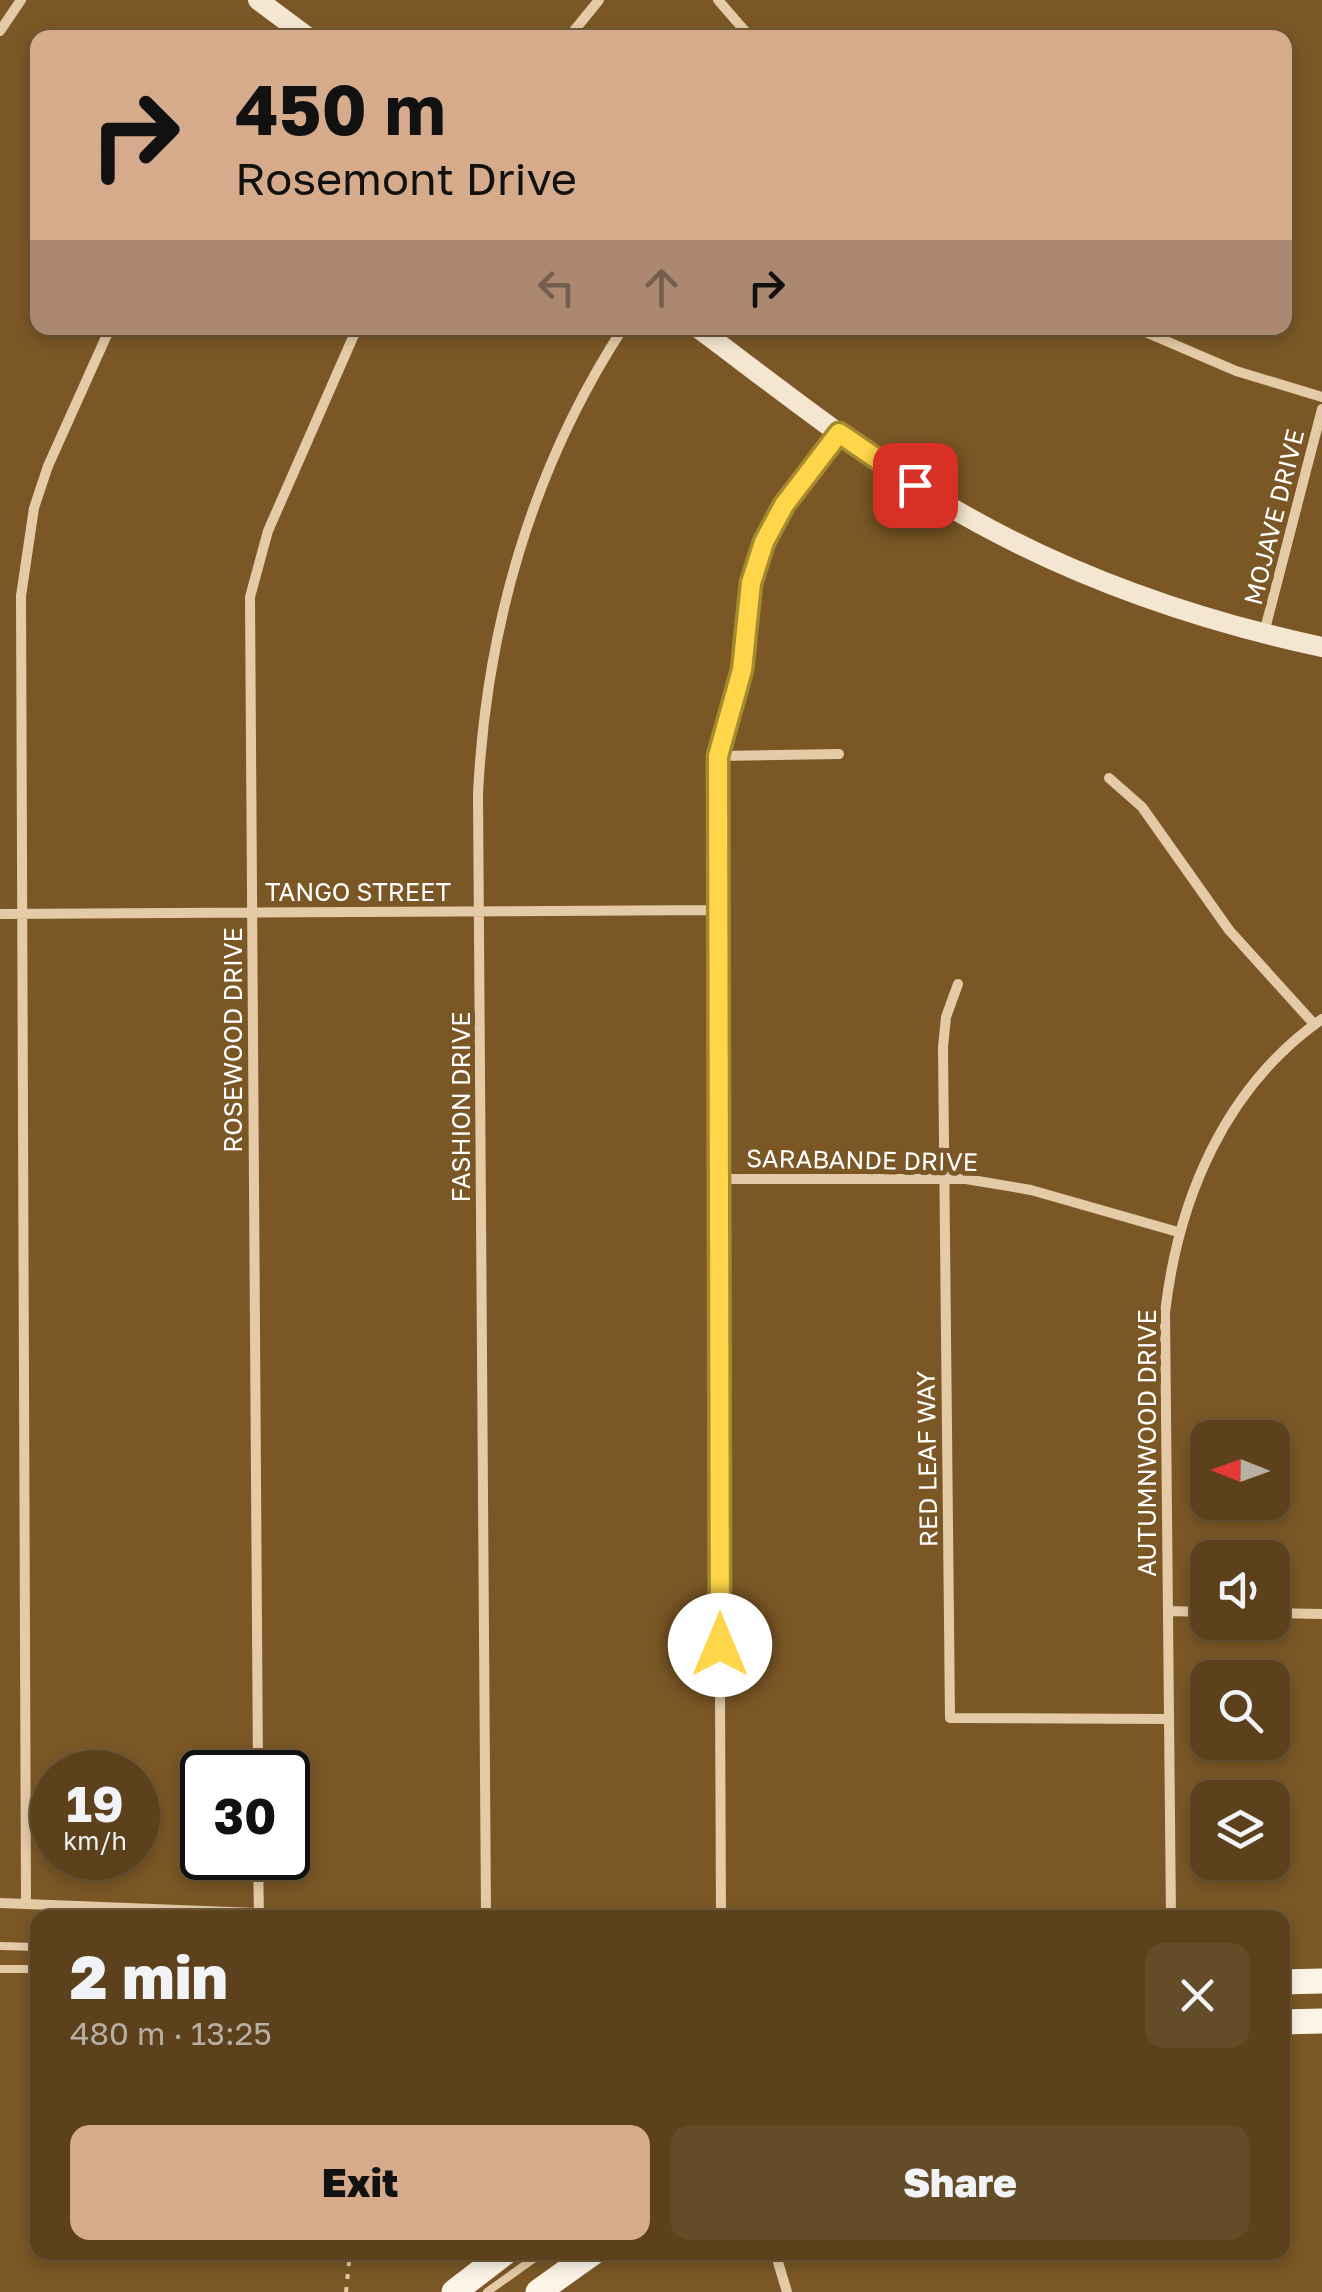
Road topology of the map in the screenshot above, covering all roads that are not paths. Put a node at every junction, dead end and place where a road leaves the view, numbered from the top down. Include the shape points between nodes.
1 (21, 0) edge
2 (258, 0) edge
3 (599, 0) edge
4 (718, 0) edge
5 (292, 30) edge
6 (575, 30) edge
7 (744, 30) edge
8 (0, 31) edge
9 (107, 335) edge
10 (354, 335) edge
11 (619, 335) edge
12 (707, 335) edge
13 (1152, 335) edge
14 (1322, 398) edge
15 (1322, 409) edge
16 (839, 433) junction
17 (1264, 634) junction
18 (1322, 647) edge
19 (838, 754) dead end
20 (718, 756) junction
21 (1110, 778) dead end
22 (716, 910) junction
23 (479, 911) junction
24 (252, 912) junction
25 (0, 914) edge
26 (22, 914) junction
27 (958, 984) dead end
28 (1318, 1022) edge
29 (944, 1178) junction
30 (718, 1179) junction
31 (1178, 1232) junction
32 (1168, 1611) junction
33 (1190, 1612) edge
34 (1290, 1613) edge
35 (1322, 1614) edge
36 (1169, 1719) junction
37 (258, 1750) edge
38 (258, 1880) edge
39 (0, 1903) edge
40 (26, 1904) junction
41 (153, 1910) edge
42 (258, 1910) edge
43 (486, 1910) edge
44 (722, 1910) edge
45 (1171, 1910) edge
46 (0, 1946) edge
47 (30, 1947) edge
48 (0, 1969) edge
49 (30, 1969) edge
50 (1322, 1981) edge
51 (1290, 1982) edge
52 (1322, 2021) edge
53 (1290, 2022) edge
54 (496, 2260) edge
55 (532, 2260) edge
56 (583, 2260) edge
57 (778, 2260) edge
58 (454, 2292) edge
59 (487, 2292) edge
60 (538, 2292) edge
61 (788, 2292) edge

1 - 8 street
2 - 5 street
3 - 6 street
4 - 7 street
9 - 26 street via 48,466 25,552
10 - 24 street, ROSEWOOD DRIVE via 254,574
11 - 23 street, FASHION DRIVE via 556,452 499,621 480,738
12 - 16 street
13 - 14 street
15 - 17 street, MOJAVE DRIVE
16 - 17 street via 1014,542 1147,599
16 - 20 street via 784,505 760,552 742,670
17 - 18 street
19 - 20 street
20 - 22 street
21 - 28 street via 1142,806 1229,930
22 - 23 street, TANGO STREET
22 - 30 street
23 - 24 street, TANGO STREET
23 - 43 street, FASHION DRIVE
24 - 26 street, TANGO STREET
24 - 37 street, ROSEWOOD DRIVE
25 - 26 street, TANGO STREET
26 - 40 street
27 - 29 street, RED LEAF WAY via 943,1047
28 - 31 street, AUTUMNWOOD DRIVE via 1266,1070 1218,1136
29 - 30 street, SARABANDE DRIVE
29 - 31 street, SARABANDE DRIVE via 1010,1184
29 - 36 street, RED LEAF WAY via 950,1718
30 - 44 street
31 - 32 street, AUTUMNWOOD DRIVE via 1165,1313
32 - 33 street
32 - 36 street, AUTUMNWOOD DRIVE
34 - 35 street
36 - 45 street, AUTUMNWOOD DRIVE
38 - 42 street
39 - 40 street
40 - 41 street
46 - 47 lane
48 - 49 lane
50 - 51 main road
52 - 53 main road
54 - 58 main road
55 - 59 lane
56 - 60 main road
57 - 61 street

